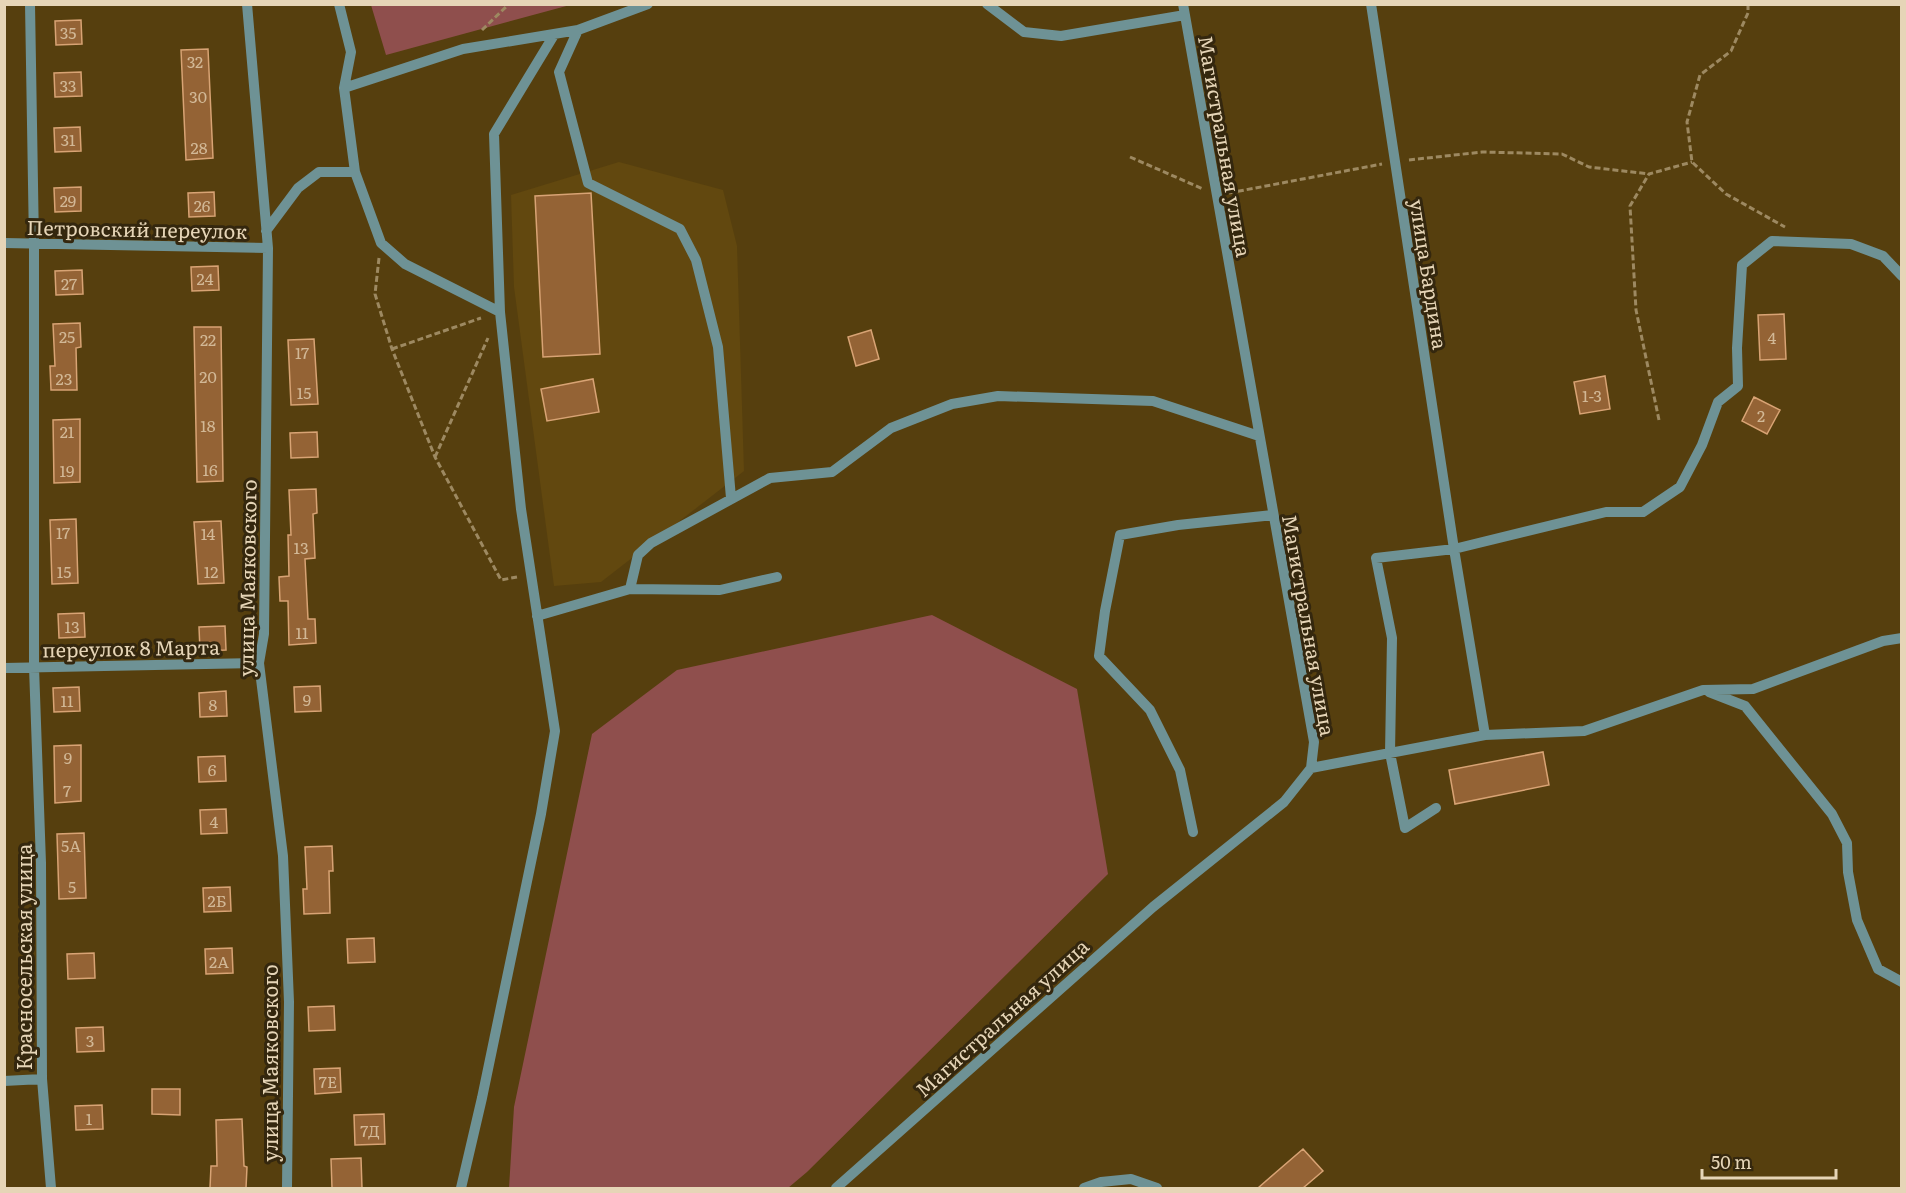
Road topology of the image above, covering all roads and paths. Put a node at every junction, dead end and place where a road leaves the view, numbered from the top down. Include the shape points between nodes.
1 (30, 4) edge
2 (247, 4) edge
3 (339, 4) edge
4 (509, 4) edge
5 (648, 4) edge
6 (987, 4) edge
7 (1371, 4) edge
8 (1748, 4) edge
9 (1184, 10) edge
10 (578, 30) junction
11 (554, 35) junction
12 (463, 49) junction
13 (344, 88) junction
14 (1692, 162) junction
15 (355, 172) junction
16 (266, 231) junction
17 (4, 243) edge
18 (381, 243) junction
19 (1814, 243) junction
20 (34, 244) junction
21 (268, 248) junction
22 (1902, 276) edge
23 (500, 312) junction
24 (392, 349) junction
25 (1659, 420) dead end
26 (1258, 436) junction
27 (435, 457) junction
28 (731, 498) junction
29 (1273, 515) junction
30 (1454, 549) junction
31 (777, 577) dead end
32 (501, 580) dead end
33 (630, 590) junction
34 (537, 616) junction
35 (1902, 638) edge
36 (259, 663) junction
37 (34, 667) junction
38 (4, 668) edge
39 (1703, 690) junction
40 (1485, 735) junction
41 (1390, 753) junction
42 (1311, 768) junction
43 (1436, 808) dead end
44 (1194, 832) dead end
45 (1902, 982) edge
46 (42, 1079) junction
47 (4, 1081) edge
48 (51, 1188) edge
49 (287, 1188) edge
50 (461, 1188) edge
51 (836, 1188) edge
52 (1084, 1188) edge
53 (1157, 1188) edge

1 - 20 street, Красносельская улица
2 - 16 street, улица Маяковского
3 - 13 street via 351,52
4 - 12 path
5 - 10 street
6 - 9 street via 1024,32 1060,36
7 - 30 street, улица Бардина
8 - 14 path via 1748,13 1731,51 1700,75 1687,122
9 - 26 street, Магистральная улица
10 - 11 street
10 - 28 street via 559,72 588,183 680,229 696,260 718,346
11 - 12 street
11 - 23 street via 494,134
12 - 13 street
13 - 15 street
14 - 19 path via 1726,194
14 - 25 path via 1649,174 1630,206 1636,310
15 - 16 street via 319,172 298,188
15 - 18 street
16 - 21 street, улица Маяковского
17 - 20 street, Петровский переулок
18 - 23 street via 405,264
18 - 24 path via 375,294
19 - 22 street via 1851,244 1884,256
19 - 30 street via 1772,241 1742,265 1738,386 1718,402 1680,487 1643,512 1606,512
20 - 21 street, Петровский переулок
20 - 37 street, Красносельская улица
21 - 36 street, улица Маяковского via 264,634
23 - 24 path
23 - 27 path
23 - 34 street
24 - 27 path
26 - 28 street via 1153,401 998,396 952,405 891,428 831,472 770,478
26 - 29 street, Магистральная улица
27 - 32 path
28 - 33 street via 651,543 638,555
29 - 42 street, Магистральная улица via 1314,742
29 - 44 street via 1120,535 1099,656 1150,710 1180,770
30 - 40 street, улица Бардина
30 - 41 street via 1376,558 1392,638
31 - 33 street via 720,590
33 - 34 street
34 - 50 street via 555,732
35 - 39 street via 1883,641 1753,689
36 - 37 street, переулок 8 Марта
36 - 49 street, улица Маяковского via 283,856 289,1002
37 - 38 street, переулок 8 Марта
37 - 46 street, Красносельская улица via 41,863
39 - 40 street via 1584,731
39 - 45 street via 1745,706 1832,814 1847,843 1857,920 1878,969
40 - 41 street
41 - 42 street
41 - 43 street via 1405,828
42 - 51 street, Магистральная улица via 1284,802 1153,906
46 - 47 street
46 - 48 street, Красносельская улица
52 - 53 street via 1131,1179

